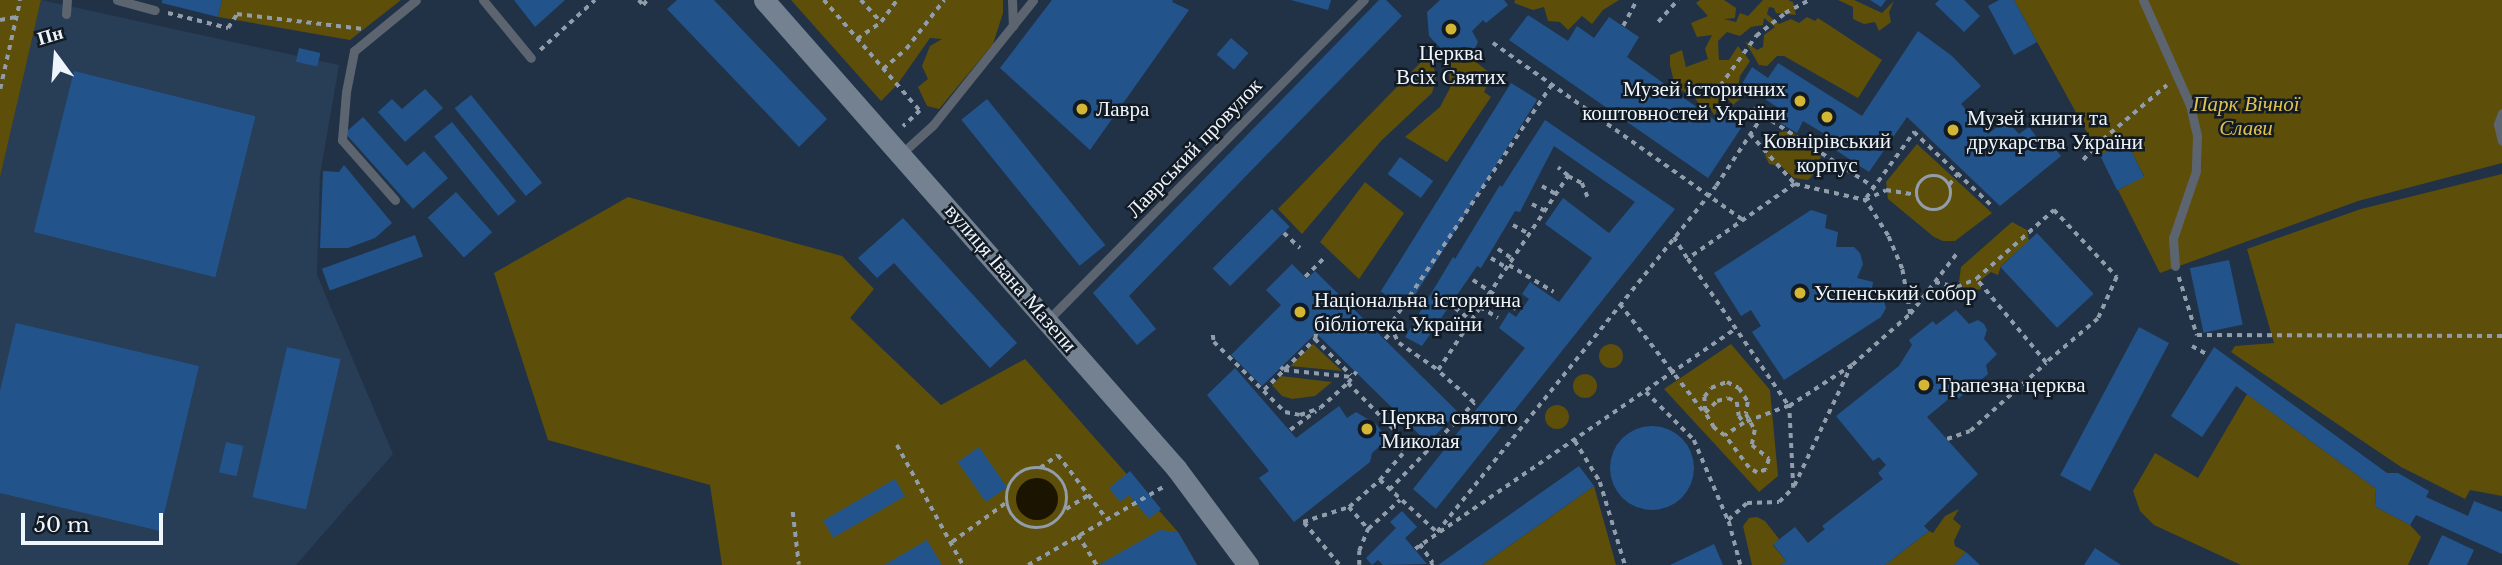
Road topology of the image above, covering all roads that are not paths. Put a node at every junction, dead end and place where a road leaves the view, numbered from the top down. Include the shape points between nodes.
1 (67, 0) edge
2 (117, 0) edge
3 (416, 0) edge
4 (483, 0) edge
5 (764, 0) edge
6 (1012, 0) edge
7 (1033, 0) edge
8 (1364, 0) edge
9 (2143, 0) edge
10 (155, 10) road end
11 (66, 14) dead end
12 (1013, 26) junction
13 (531, 58) road end
14 (2502, 113) edge
15 (2502, 141) edge
16 (895, 147) junction
17 (395, 200) dead end
18 (2175, 266) road end
19 (1048, 320) junction
20 (1248, 565) edge

1 - 11 lane
2 - 10 lane
3 - 17 lane via 354,51 342,140
4 - 13 lane
5 - 16 main road, вулиця Івана Мазепи
6 - 12 lane
7 - 12 lane
8 - 19 lane, Лаврський провулок
9 - 18 lane via 2190,104 2197,136 2196,171 2173,238
12 - 16 lane via 933,125
14 - 15 lane via 2498,124
16 - 19 main road, вулиця Івана Мазепи
19 - 20 main road, вулиця Івана Мазепи via 1175,468

